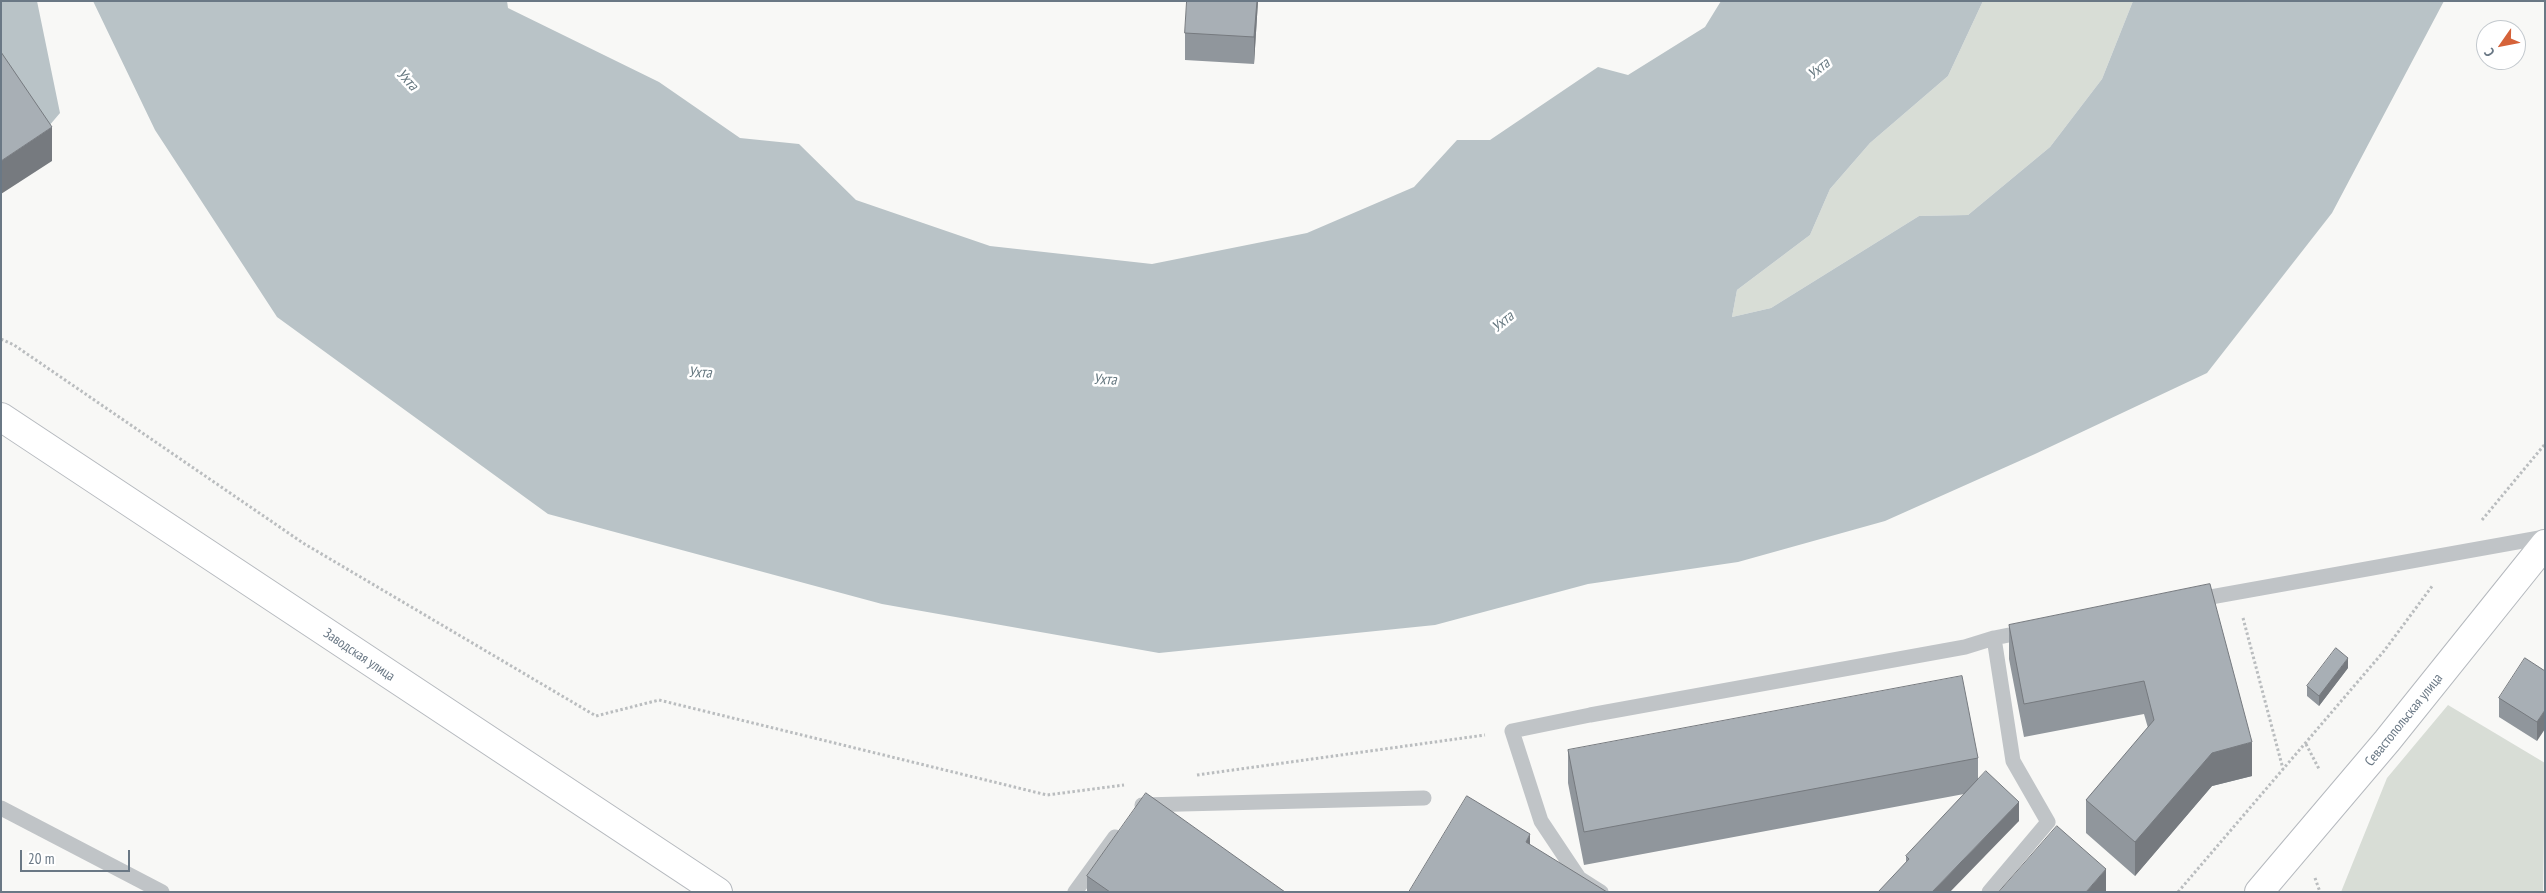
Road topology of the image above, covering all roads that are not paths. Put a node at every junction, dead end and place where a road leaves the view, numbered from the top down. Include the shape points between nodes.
1 (1, 417) edge
2 (2545, 537) edge
3 (2545, 544) edge
4 (2178, 603) edge
5 (2043, 628) edge
6 (1994, 638) junction
7 (1424, 798) dead end
8 (1, 808) edge
9 (1133, 813) edge
10 (1122, 829) edge
11 (162, 892) edge
12 (718, 892) edge
13 (1075, 892) edge
14 (1601, 892) edge
15 (1989, 892) edge
16 (2259, 892) edge

1 - 12 street, Заводская улица
2 - 4 lane
3 - 16 street, Севастопольская улица via 2387,741
5 - 6 lane
6 - 14 lane via 1965,647 1512,731 1541,821 1579,878
6 - 15 lane via 2014,761 2048,822
7 - 9 lane via 1139,805
8 - 11 lane
10 - 13 lane

